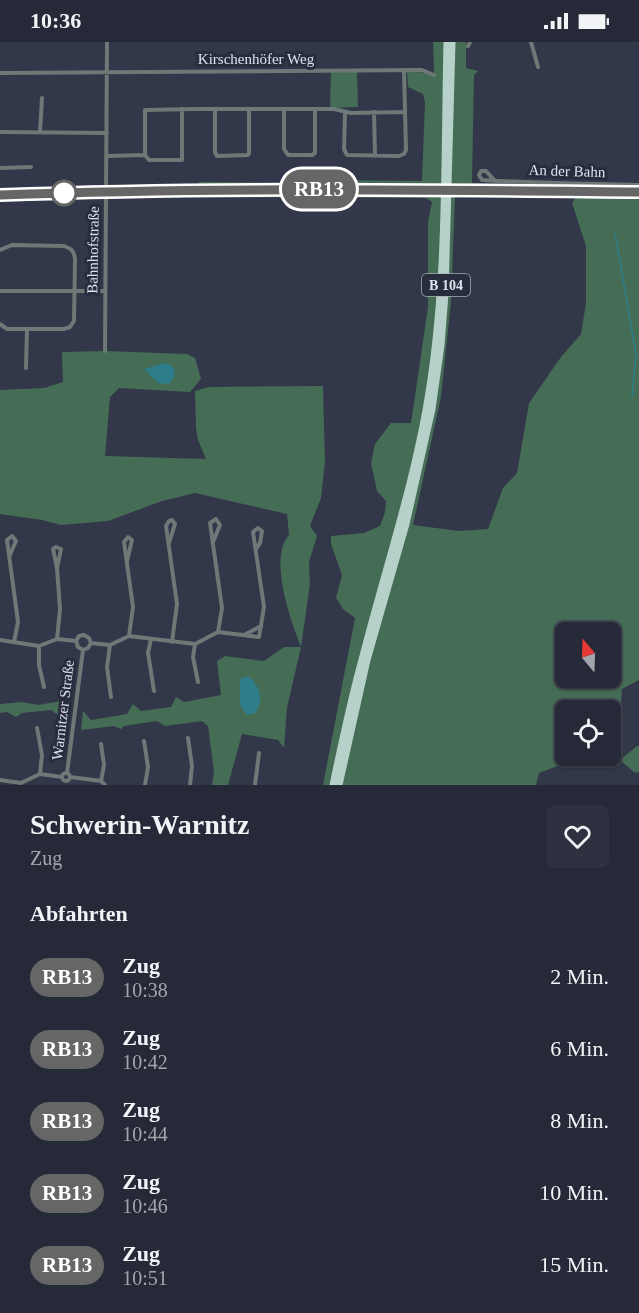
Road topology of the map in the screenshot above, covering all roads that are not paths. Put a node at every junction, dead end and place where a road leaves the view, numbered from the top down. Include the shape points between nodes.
1 (107, 42) edge
2 (447, 42) edge
3 (452, 42) edge
4 (531, 42) edge
5 (538, 67) dead end
6 (404, 70) junction
7 (107, 72) junction
8 (0, 73) edge
9 (434, 75) dead end
10 (42, 98) dead end
11 (182, 109) junction
12 (215, 109) junction
13 (249, 109) junction
14 (284, 109) junction
15 (315, 109) junction
16 (345, 112) junction
17 (374, 112) junction
18 (405, 112) junction
19 (0, 132) edge
20 (40, 132) junction
21 (107, 133) junction
22 (145, 155) junction
23 (106, 156) junction
24 (375, 156) junction
25 (31, 167) dead end
26 (0, 168) edge
27 (495, 181) dead end
28 (639, 185) edge
29 (0, 250) edge
30 (0, 291) edge
31 (74, 291) junction
32 (104, 291) junction
33 (0, 324) edge
34 (27, 329) junction
35 (105, 351) dead end
36 (26, 368) dead end
37 (402, 526) junction
38 (213, 542) junction
39 (169, 543) junction
40 (257, 548) dead end
41 (9, 557) junction
42 (127, 561) junction
43 (57, 568) junction
44 (261, 626) junction
45 (218, 632) junction
46 (129, 636) junction
47 (243, 636) junction
48 (57, 639) junction
49 (151, 639) junction
50 (0, 640) edge
51 (76, 641) junction
52 (14, 642) junction
53 (172, 642) junction
54 (91, 643) junction
55 (195, 644) junction
56 (39, 645) junction
57 (110, 645) junction
58 (83, 650) junction
59 (198, 682) dead end
60 (44, 687) dead end
61 (154, 691) dead end
62 (111, 697) dead end
63 (37, 728) dead end
64 (188, 738) dead end
65 (144, 741) dead end
66 (101, 744) dead end
67 (259, 753) dead end
68 (67, 773) junction
69 (40, 774) junction
70 (70, 777) junction
71 (0, 780) edge
72 (64, 781) edge
73 (101, 781) junction
74 (20, 784) edge
75 (105, 785) edge
76 (145, 785) edge
77 (190, 785) edge
78 (255, 785) edge
79 (333, 785) edge
80 (339, 785) edge

1 - 7 street, Bahnhofstraße
2 - 37 highway, B 104 via 440,306 426,411
3 - 37 highway, B 104 via 441,345 432,409
4 - 5 street
6 - 7 street, Kirschenhöfer Weg
6 - 9 street, Kirschenhöfer Weg
6 - 18 street
7 - 8 street, Kirschenhöfer Weg
7 - 21 street, Bahnhofstraße
10 - 20 street
11 - 12 street
11 - 22 street via 145,110
11 - 22 street via 182,160 152,161
12 - 13 street
12 - 13 street via 217,156 248,155
13 - 14 street
14 - 15 street
14 - 15 street via 284,149 288,155 315,153
15 - 16 street
16 - 17 street
16 - 24 street via 346,154
17 - 18 street
17 - 24 street
18 - 24 street via 404,154
19 - 20 street
20 - 21 street
21 - 23 street, Bahnhofstraße
22 - 23 street
23 - 32 street, Bahnhofstraße
25 - 26 street
27 - 28 street, An der Bahn
29 - 31 street via 12,245 70,248 75,259
30 - 31 street
31 - 32 street
31 - 34 street via 74,321 70,327
32 - 35 street, Bahnhofstraße
33 - 34 street via 7,329
34 - 36 street
37 - 79 highway, B 104 via 362,658
37 - 80 highway, B 104
38 - 38 street via 220,525 216,519 210,523
38 - 45 street via 222,608
39 - 39 street via 175,524 172,520 166,526
39 - 53 street via 177,604
40 - 44 street via 264,607
41 - 41 street via 16,541 12,536 7,540
41 - 52 street via 18,621
42 - 42 street via 132,540 128,537 124,542
42 - 46 street via 133,607
43 - 43 street via 61,549 56,547 52,549
43 - 48 street
44 - 47 street
44 - 47 street via 259,637
45 - 47 street
45 - 55 street
46 - 49 street
46 - 57 street
48 - 51 street
48 - 56 street
49 - 53 street
49 - 61 street via 148,653
50 - 52 street
51 - 54 street, Warnitzer Straße via 85,634
51 - 58 street, Warnitzer Straße
52 - 56 street
53 - 55 street
54 - 57 street
54 - 58 street, Warnitzer Straße
55 - 59 street via 193,657
56 - 60 street
57 - 62 street via 107,667
58 - 68 street, Warnitzer Straße
63 - 69 street via 42,755
64 - 77 street
65 - 76 street via 148,767
66 - 73 street
67 - 78 street
68 - 70 street, Warnitzer Straße
68 - 72 street, Warnitzer Straße
69 - 72 street
69 - 74 street
70 - 72 street, Warnitzer Straße
70 - 73 street
71 - 74 street
73 - 75 street

